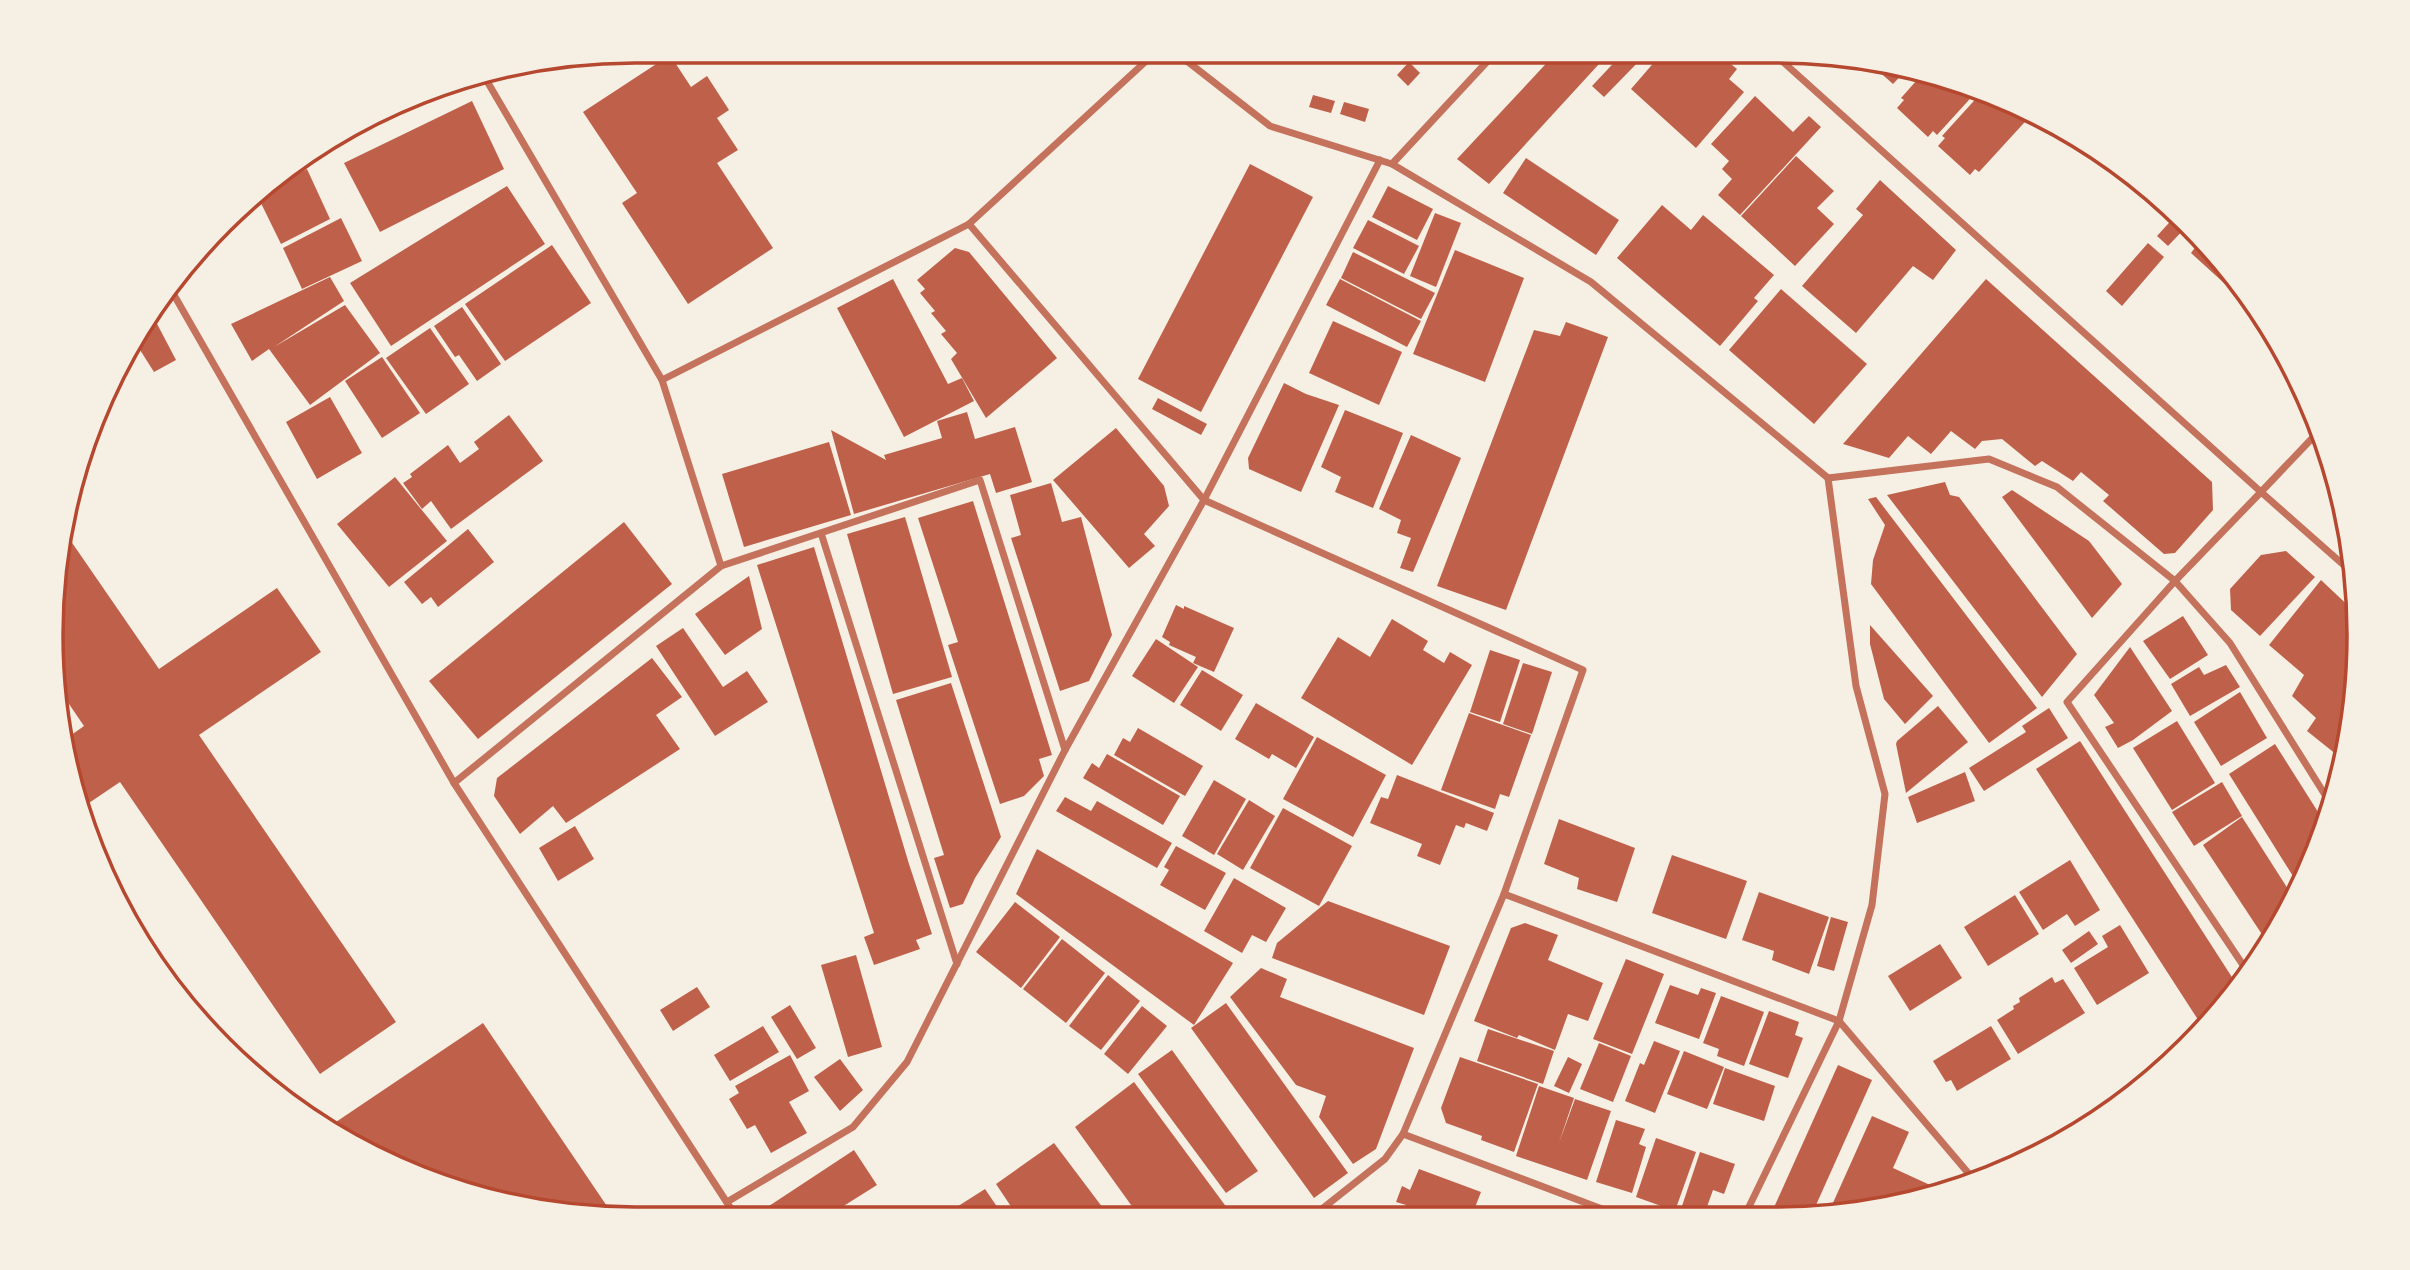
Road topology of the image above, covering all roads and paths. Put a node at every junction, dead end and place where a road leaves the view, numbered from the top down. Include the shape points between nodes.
1 (1144, 63) edge
2 (1189, 63) edge
3 (1486, 63) edge
4 (1785, 63) edge
5 (487, 82) edge
6 (1380, 160) junction
7 (1392, 164) junction
8 (969, 224) junction
9 (175, 296) edge
10 (662, 380) junction
11 (2312, 438) edge
12 (1828, 478) junction
13 (2261, 492) junction
14 (1204, 500) junction
15 (821, 533) junction
16 (2342, 564) edge
17 (721, 566) junction
18 (2175, 581) junction
19 (1065, 750) junction
20 (454, 783) junction
21 (2325, 794) edge
22 (1504, 894) junction
23 (957, 964) junction
24 (2243, 964) edge
25 (1839, 1021) junction
26 (1402, 1134) junction
27 (1968, 1173) edge
28 (727, 1202) junction
29 (730, 1207) edge
30 (1324, 1207) edge
31 (1597, 1207) edge
32 (1748, 1207) edge

1 - 8 street
2 - 6 street via 1270,126
3 - 7 street
4 - 13 street
5 - 10 street
6 - 7 street
6 - 14 street
7 - 12 street via 1591,282
8 - 10 street
8 - 14 street
9 - 20 street
10 - 17 street
11 - 13 street
12 - 18 street via 1989,459 2057,487
12 - 25 street via 1856,686 1885,794 1872,905
13 - 16 street
13 - 18 street
14 - 19 street
14 - 22 street via 1583,670
15 - 17 street
15 - 19 street via 980,480
15 - 23 street
17 - 20 street
18 - 21 street via 2230,643
18 - 24 street via 2067,702
19 - 23 street
20 - 28 street
22 - 25 street
22 - 26 street
23 - 28 street via 907,1062 853,1127
25 - 27 street
25 - 32 street
26 - 30 street via 1385,1158
26 - 31 street
28 - 29 street

